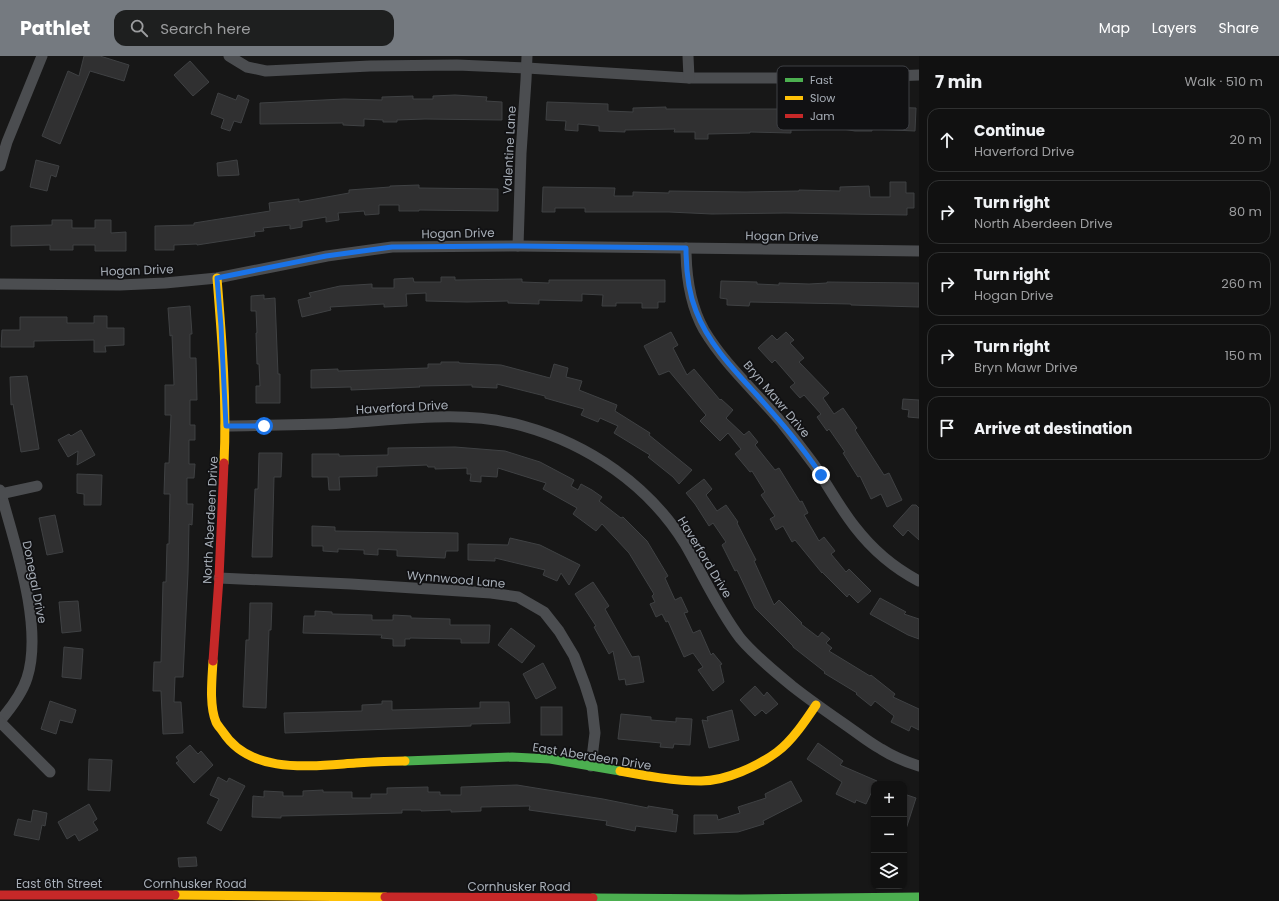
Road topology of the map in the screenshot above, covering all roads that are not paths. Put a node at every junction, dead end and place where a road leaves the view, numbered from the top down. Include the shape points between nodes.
1 (42, 56) edge
2 (527, 56) edge
3 (688, 56) edge
4 (231, 57) edge
5 (370, 61) edge
6 (527, 68) junction
7 (909, 75) edge
8 (919, 75) edge
9 (688, 78) junction
10 (777, 78) edge
11 (0, 166) edge
12 (518, 246) junction
13 (686, 248) junction
14 (919, 251) edge
15 (217, 278) junction
16 (0, 284) edge
17 (226, 426) junction
18 (37, 486) dead end
19 (1, 492) edge
20 (219, 578) junction
21 (919, 581) edge
22 (816, 705) junction
23 (0, 722) edge
24 (243, 753) joint
25 (591, 766) junction
26 (919, 766) edge
27 (50, 772) dead end
28 (0, 895) edge
29 (118, 895) joint
30 (919, 897) edge

1 - 11 street via 7,142
2 - 6 street, Valentine Lane
3 - 9 street
4 - 5 street via 247,67 266,71
5 - 6 street
6 - 9 street
6 - 12 street, Valentine Lane
7 - 8 street
9 - 10 street
12 - 13 street, Hogan Drive
12 - 15 street, Hogan Drive via 392,247 326,256
13 - 14 street, Hogan Drive
13 - 21 street, Bryn Mawr Drive via 688,280 693,302 704,329 723,356 797,442 855,527 890,563
15 - 16 street, Hogan Drive via 135,284
15 - 17 street, North Aberdeen Drive
17 - 20 street, North Aberdeen Drive
17 - 22 street, Haverford Drive via 472,417 521,425 571,444 611,467 643,493 683,541 716,601 740,637 776,673
18 - 19 street
19 - 23 street, Donegal Drive via 27,594 33,636 32,660 27,679 16,701
20 - 24 street, North Aberdeen Drive via 212,700 216,722 228,740
20 - 25 street, Wynnwood Lane via 452,590 518,597 544,612 560,631 574,656 592,707 595,733
22 - 25 street, East Aberdeen Drive via 801,727 778,751 726,777 703,781 671,780
22 - 26 street, Haverford Drive via 882,750
23 - 27 street
24 - 25 street, East Aberdeen Drive via 281,765 311,766 512,757 550,759
28 - 29 street, East 6th Street
29 - 30 street, Cornhusker Road via 740,900

